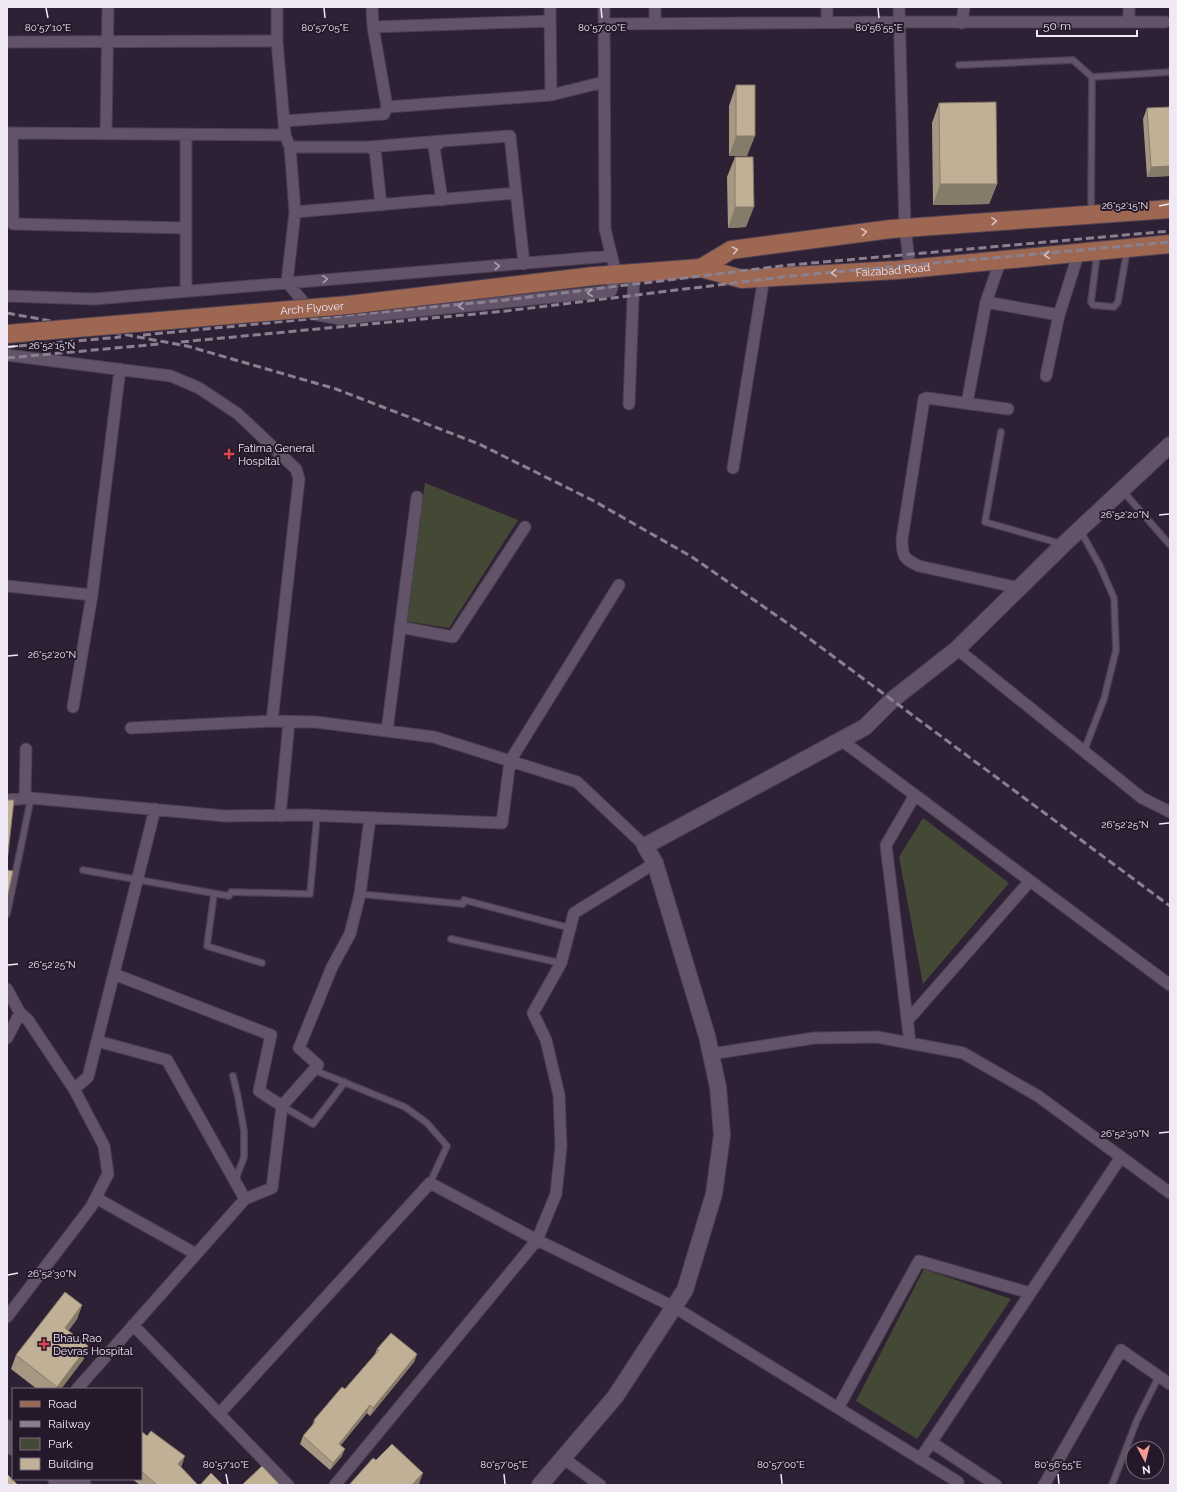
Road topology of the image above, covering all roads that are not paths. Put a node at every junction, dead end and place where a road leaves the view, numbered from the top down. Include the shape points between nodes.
1 (108, 7) edge
2 (277, 7) edge
3 (372, 7) edge
4 (550, 7) edge
5 (604, 7) edge
6 (655, 7) edge
7 (827, 7) edge
8 (899, 7) edge
9 (964, 7) edge
10 (1129, 7) edge
11 (550, 21) junction
12 (827, 22) junction
13 (899, 22) junction
14 (1129, 22) junction
15 (1165, 22) dead end
16 (655, 23) junction
17 (962, 23) junction
18 (604, 24) junction
19 (373, 27) junction
20 (277, 41) junction
21 (7, 42) edge
22 (108, 42) junction
23 (959, 65) dead end
24 (1170, 72) edge
25 (1092, 77) junction
26 (604, 82) junction
27 (551, 95) junction
28 (387, 107) junction
29 (284, 121) junction
30 (9, 133) edge
31 (106, 134) junction
32 (186, 135) junction
33 (286, 135) junction
34 (442, 141) junction
35 (368, 147) junction
36 (290, 148) junction
37 (516, 193) junction
38 (442, 200) junction
39 (381, 205) junction
40 (1170, 209) edge
41 (295, 212) junction
42 (1091, 214) junction
43 (186, 228) junction
44 (906, 228) junction
45 (1170, 244) edge
46 (1128, 248) junction
47 (1098, 250) junction
48 (1079, 252) junction
49 (612, 256) junction
50 (1001, 259) junction
51 (524, 264) junction
52 (701, 268) junction
53 (910, 268) junction
54 (634, 272) junction
55 (616, 274) junction
56 (764, 277) junction
57 (287, 282) junction
58 (186, 291) junction
59 (7, 296) edge
60 (986, 302) junction
61 (1059, 316) junction
62 (7, 334) edge
63 (7, 355) edge
64 (120, 369) junction
65 (1046, 376) dead end
66 (967, 403) junction
67 (629, 404) dead end
68 (1008, 409) dead end
69 (1001, 432) dead end
70 (1170, 445) edge
71 (733, 468) dead end
72 (1122, 490) junction
73 (416, 497) dead end
74 (525, 527) dead end
75 (1080, 529) junction
76 (1064, 544) junction
77 (1170, 545) edge
78 (619, 585) dead end
79 (7, 586) edge
80 (1019, 588) junction
81 (92, 595) junction
82 (400, 627) junction
83 (957, 649) junction
84 (72, 706) dead end
85 (272, 721) junction
86 (289, 722) junction
87 (131, 728) dead end
88 (388, 731) junction
89 (840, 740) junction
90 (26, 749) dead end
91 (1084, 751) junction
92 (510, 761) junction
93 (915, 795) junction
94 (28, 798) junction
95 (7, 800) edge
96 (155, 810) junction
97 (1170, 812) edge
98 (280, 816) junction
99 (317, 816) junction
100 (370, 818) junction
101 (645, 846) junction
102 (655, 863) junction
103 (83, 870) dead end
104 (137, 880) junction
105 (1030, 881) junction
106 (214, 894) junction
107 (360, 894) junction
108 (7, 914) edge
109 (570, 928) junction
110 (451, 939) dead end
111 (262, 963) dead end
112 (561, 963) junction
113 (114, 974) junction
114 (1170, 985) edge
115 (7, 989) edge
116 (20, 1014) junction
117 (907, 1021) junction
118 (7, 1038) edge
119 (97, 1041) junction
120 (910, 1043) junction
121 (711, 1054) junction
122 (314, 1070) junction
123 (232, 1076) dead end
124 (345, 1082) junction
125 (74, 1089) junction
126 (282, 1106) junction
127 (1121, 1157) junction
128 (235, 1181) junction
129 (430, 1183) junction
130 (1170, 1193) edge
131 (96, 1198) junction
132 (245, 1199) junction
133 (537, 1240) junction
134 (196, 1254) junction
135 (1030, 1293) junction
136 (674, 1307) junction
137 (7, 1316) edge
138 (133, 1325) junction
139 (1159, 1376) junction
140 (1170, 1384) edge
141 (78, 1388) edge
142 (838, 1408) junction
143 (219, 1414) junction
144 (931, 1442) junction
145 (563, 1458) junction
146 (920, 1459) junction
147 (288, 1485) edge
148 (335, 1485) edge
149 (540, 1485) edge
150 (600, 1485) edge
151 (956, 1485) edge
152 (996, 1485) edge
153 (1044, 1485) edge
154 (1112, 1485) edge

1 - 22 street
2 - 20 street
3 - 19 street
4 - 11 street
5 - 18 street
6 - 16 street
7 - 12 street
8 - 13 street
9 - 17 street
10 - 14 street
11 - 19 street
11 - 27 street
12 - 13 street
12 - 16 street
13 - 17 street
13 - 44 street
14 - 15 street
14 - 17 street
16 - 18 street
18 - 26 street
19 - 28 street
20 - 22 street
20 - 29 street
21 - 22 street
22 - 31 street
23 - 25 lane via 1073,60
24 - 25 lane
25 - 42 lane
26 - 27 street
26 - 49 street via 605,229
27 - 28 street
28 - 29 street via 384,114
29 - 33 street
30 - 31 street
30 - 43 street via 13,224
31 - 32 street
32 - 33 street
32 - 43 street
33 - 36 street
34 - 35 street
34 - 37 street via 510,136
34 - 38 street via 434,147
35 - 36 street
35 - 39 street via 375,150
36 - 41 street
37 - 38 street
37 - 51 street
38 - 39 street
39 - 41 street
40 - 42 main road
41 - 57 street
44 -> 42 main road
43 - 58 street
52 -> 44 main road via 731,250
44 - 53 street
45 - 46 main road, Faizabad Road
46 - 47 main road, Faizabad Road
46 - 47 lane via 1118,302 1114,307 1093,305 1091,302
47 - 48 main road, Faizabad Road
48 -> 50 main road, Faizabad Road
48 - 61 street
49 - 51 street
49 - 55 street
50 - 53 main road, Faizabad Road
50 - 60 street
57 -> 51 street
52 - 54 main road, Faizabad Road
52 - 56 main road, Faizabad Road via 742,279
53 -> 56 main road, Faizabad Road
54 - 55 main road, Faizabad Road
54 - 67 street
55 -> 57 street via 612,291 340,319 313,314
55 - 62 main road, Arch Flyover, bridge via 348,305
56 - 71 street
57 - 58 street
58 - 59 street via 94,299
60 - 61 street
60 - 66 street
61 - 65 street
63 - 64 street
64 - 81 street
64 - 85 street via 171,376 199,388 238,414 296,469 299,480
66 - 68 street
66 - 80 street via 924,399 902,553 908,561 919,566
69 - 76 lane via 985,522
70 - 72 street
72 - 75 street
72 - 77 lane
73 - 82 street
74 - 82 street via 454,637
75 - 76 street
75 - 91 lane via 1114,598 1116,650 1104,699
76 - 80 street
78 - 92 street
79 - 81 street
80 - 83 street
81 - 84 street
82 - 88 street
83 - 89 street via 892,700 865,727
83 - 91 street
85 - 86 street
85 - 87 street
86 - 88 street via 316,722
86 - 98 street
88 - 92 street via 434,737
89 - 93 street
89 - 101 street
90 - 94 street
91 - 97 street via 1142,798
92 - 100 street via 502,823
92 - 101 street via 577,782
93 - 105 street
93 - 117 street via 886,845
94 - 95 street
94 - 96 street
94 - 108 lane
96 - 98 street via 225,816
96 - 104 street
98 - 99 street
99 - 100 street
99 - 106 lane via 310,894
100 - 107 street
101 - 102 street
102 - 109 street via 574,913
102 - 121 street
103 - 104 lane
104 - 106 lane
104 - 113 street
105 - 114 street
105 - 117 street
106 - 111 lane via 207,946
107 - 109 lane via 462,904 464,900
107 - 122 street via 350,934 332,967 299,1048 318,1065
109 - 112 street
110 - 112 lane
112 - 133 street via 533,1013 546,1040 559,1095 561,1148 556,1194
113 - 119 street
113 - 126 street via 271,1035 259,1091
115 - 116 street
116 - 118 street
116 - 125 street via 28,1020
117 - 120 street
119 - 125 street via 88,1077
119 - 128 street via 168,1060
120 - 121 street via 877,1037 814,1038
120 - 127 street via 963,1052 1038,1096
121 - 136 street via 718,1087 722,1135 714,1194 685,1290
122 - 124 lane
122 - 126 street
123 - 128 lane via 244,1131 244,1157
124 - 126 lane via 312,1124
124 - 129 lane via 405,1107 427,1123 447,1146
125 - 131 street via 104,1146 108,1174
126 - 132 street via 272,1188
127 - 130 street
127 - 135 street
128 - 132 street
129 - 133 street
129 - 143 street
131 - 134 street
131 - 137 street
132 - 134 street
133 - 136 street
133 - 148 street
134 - 138 street
135 - 142 street via 919,1261
135 - 144 street
136 - 142 street
136 - 145 street via 615,1397
138 - 141 street
138 - 143 street
139 - 140 street
139 - 153 street via 1121,1350
139 - 154 lane via 1137,1420
142 - 146 street
143 - 147 street
144 - 146 street
144 - 152 street
145 - 149 street
145 - 150 street
146 - 151 street via 958,1482

